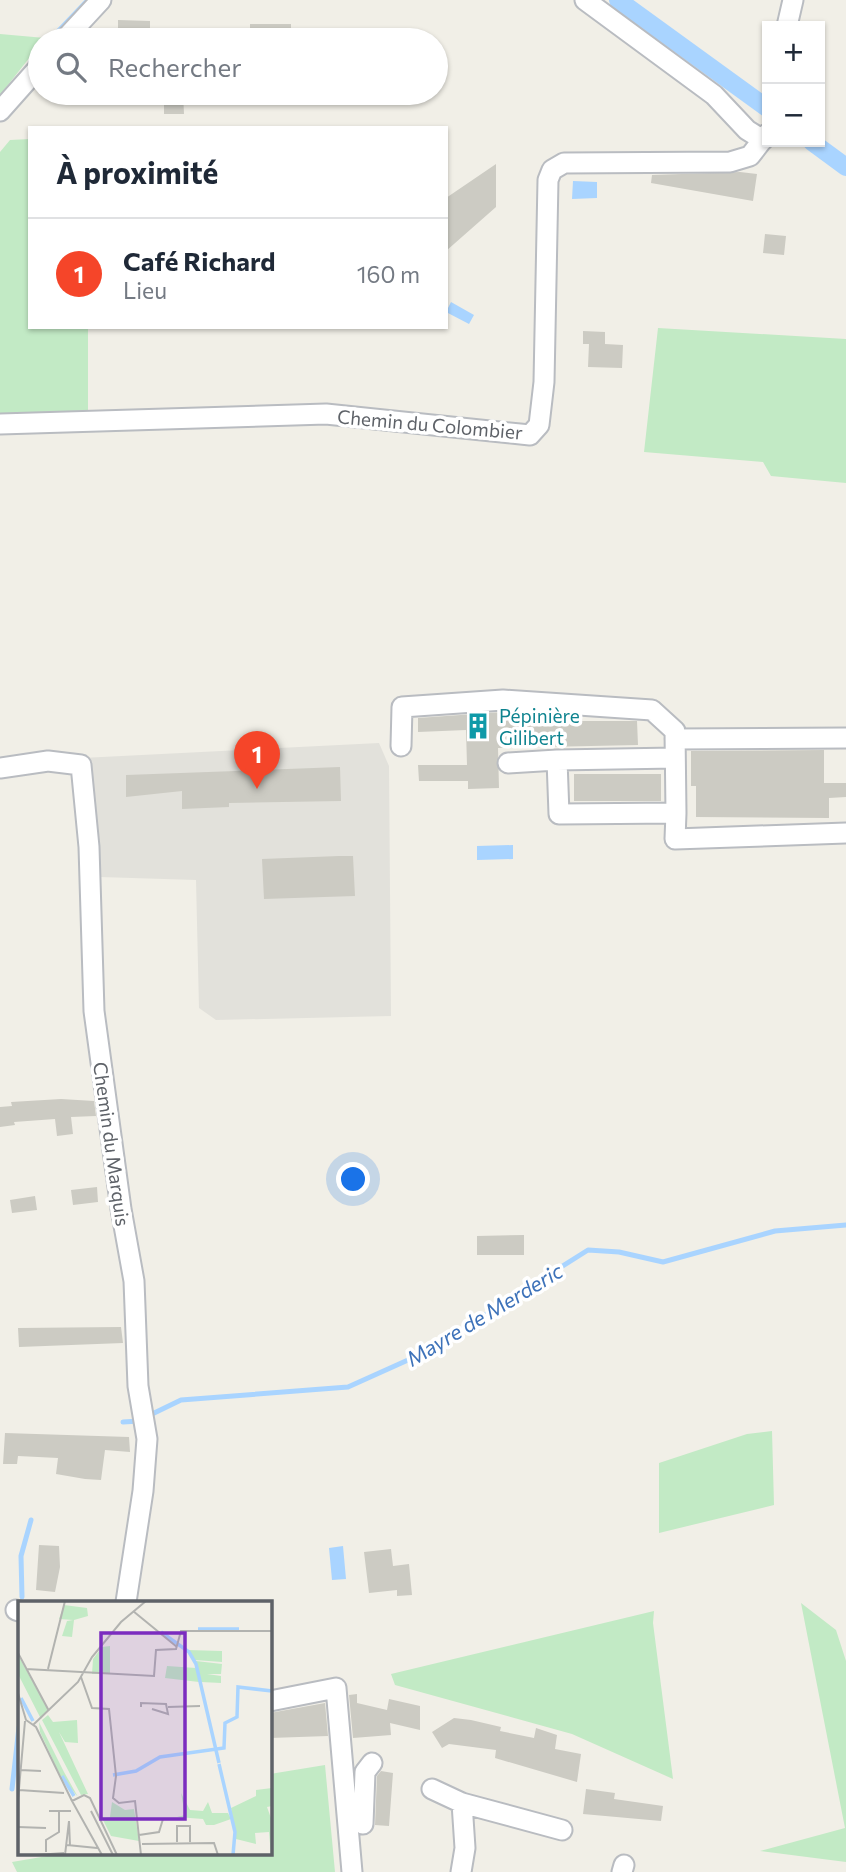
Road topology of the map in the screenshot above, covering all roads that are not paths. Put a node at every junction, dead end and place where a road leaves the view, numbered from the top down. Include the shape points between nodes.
1 (101, 0) edge
2 (585, 0) edge
3 (793, 0) edge
4 (788, 21) edge
5 (75, 28) edge
6 (28, 80) edge
7 (0, 111) edge
8 (762, 136) edge
9 (762, 141) edge
10 (0, 424) edge
11 (846, 738) edge
12 (401, 746) dead end
13 (675, 748) junction
14 (558, 760) junction
15 (508, 763) dead end
16 (0, 768) edge
17 (676, 813) junction
18 (846, 833) edge
19 (126, 1601) edge
20 (271, 1701) edge
21 (372, 1763) dead end
22 (432, 1789) dead end
23 (462, 1803) junction
24 (363, 1824) dead end
25 (562, 1830) dead end
26 (352, 1872) edge
27 (461, 1872) edge

1 - 5 street
2 - 8 street via 714,95 747,130
3 - 4 street
6 - 7 street
9 - 10 street, Chemin du Colombier via 750,156 730,162 564,163 552,170 548,180 544,382 539,425 530,435 326,414
11 - 13 street
12 - 13 street via 402,707 503,700 652,710 675,732
13 - 14 street
13 - 17 street
14 - 15 street
14 - 17 street via 559,814
16 - 19 street, Chemin du Marquis via 48,761 81,765 89,847 94,1012 134,1281 134,1333 144,1420 143,1491
17 - 18 street via 675,839
20 - 26 street via 336,1688
21 - 24 street via 365,1772
22 - 23 street
23 - 25 street
23 - 27 street via 465,1848

